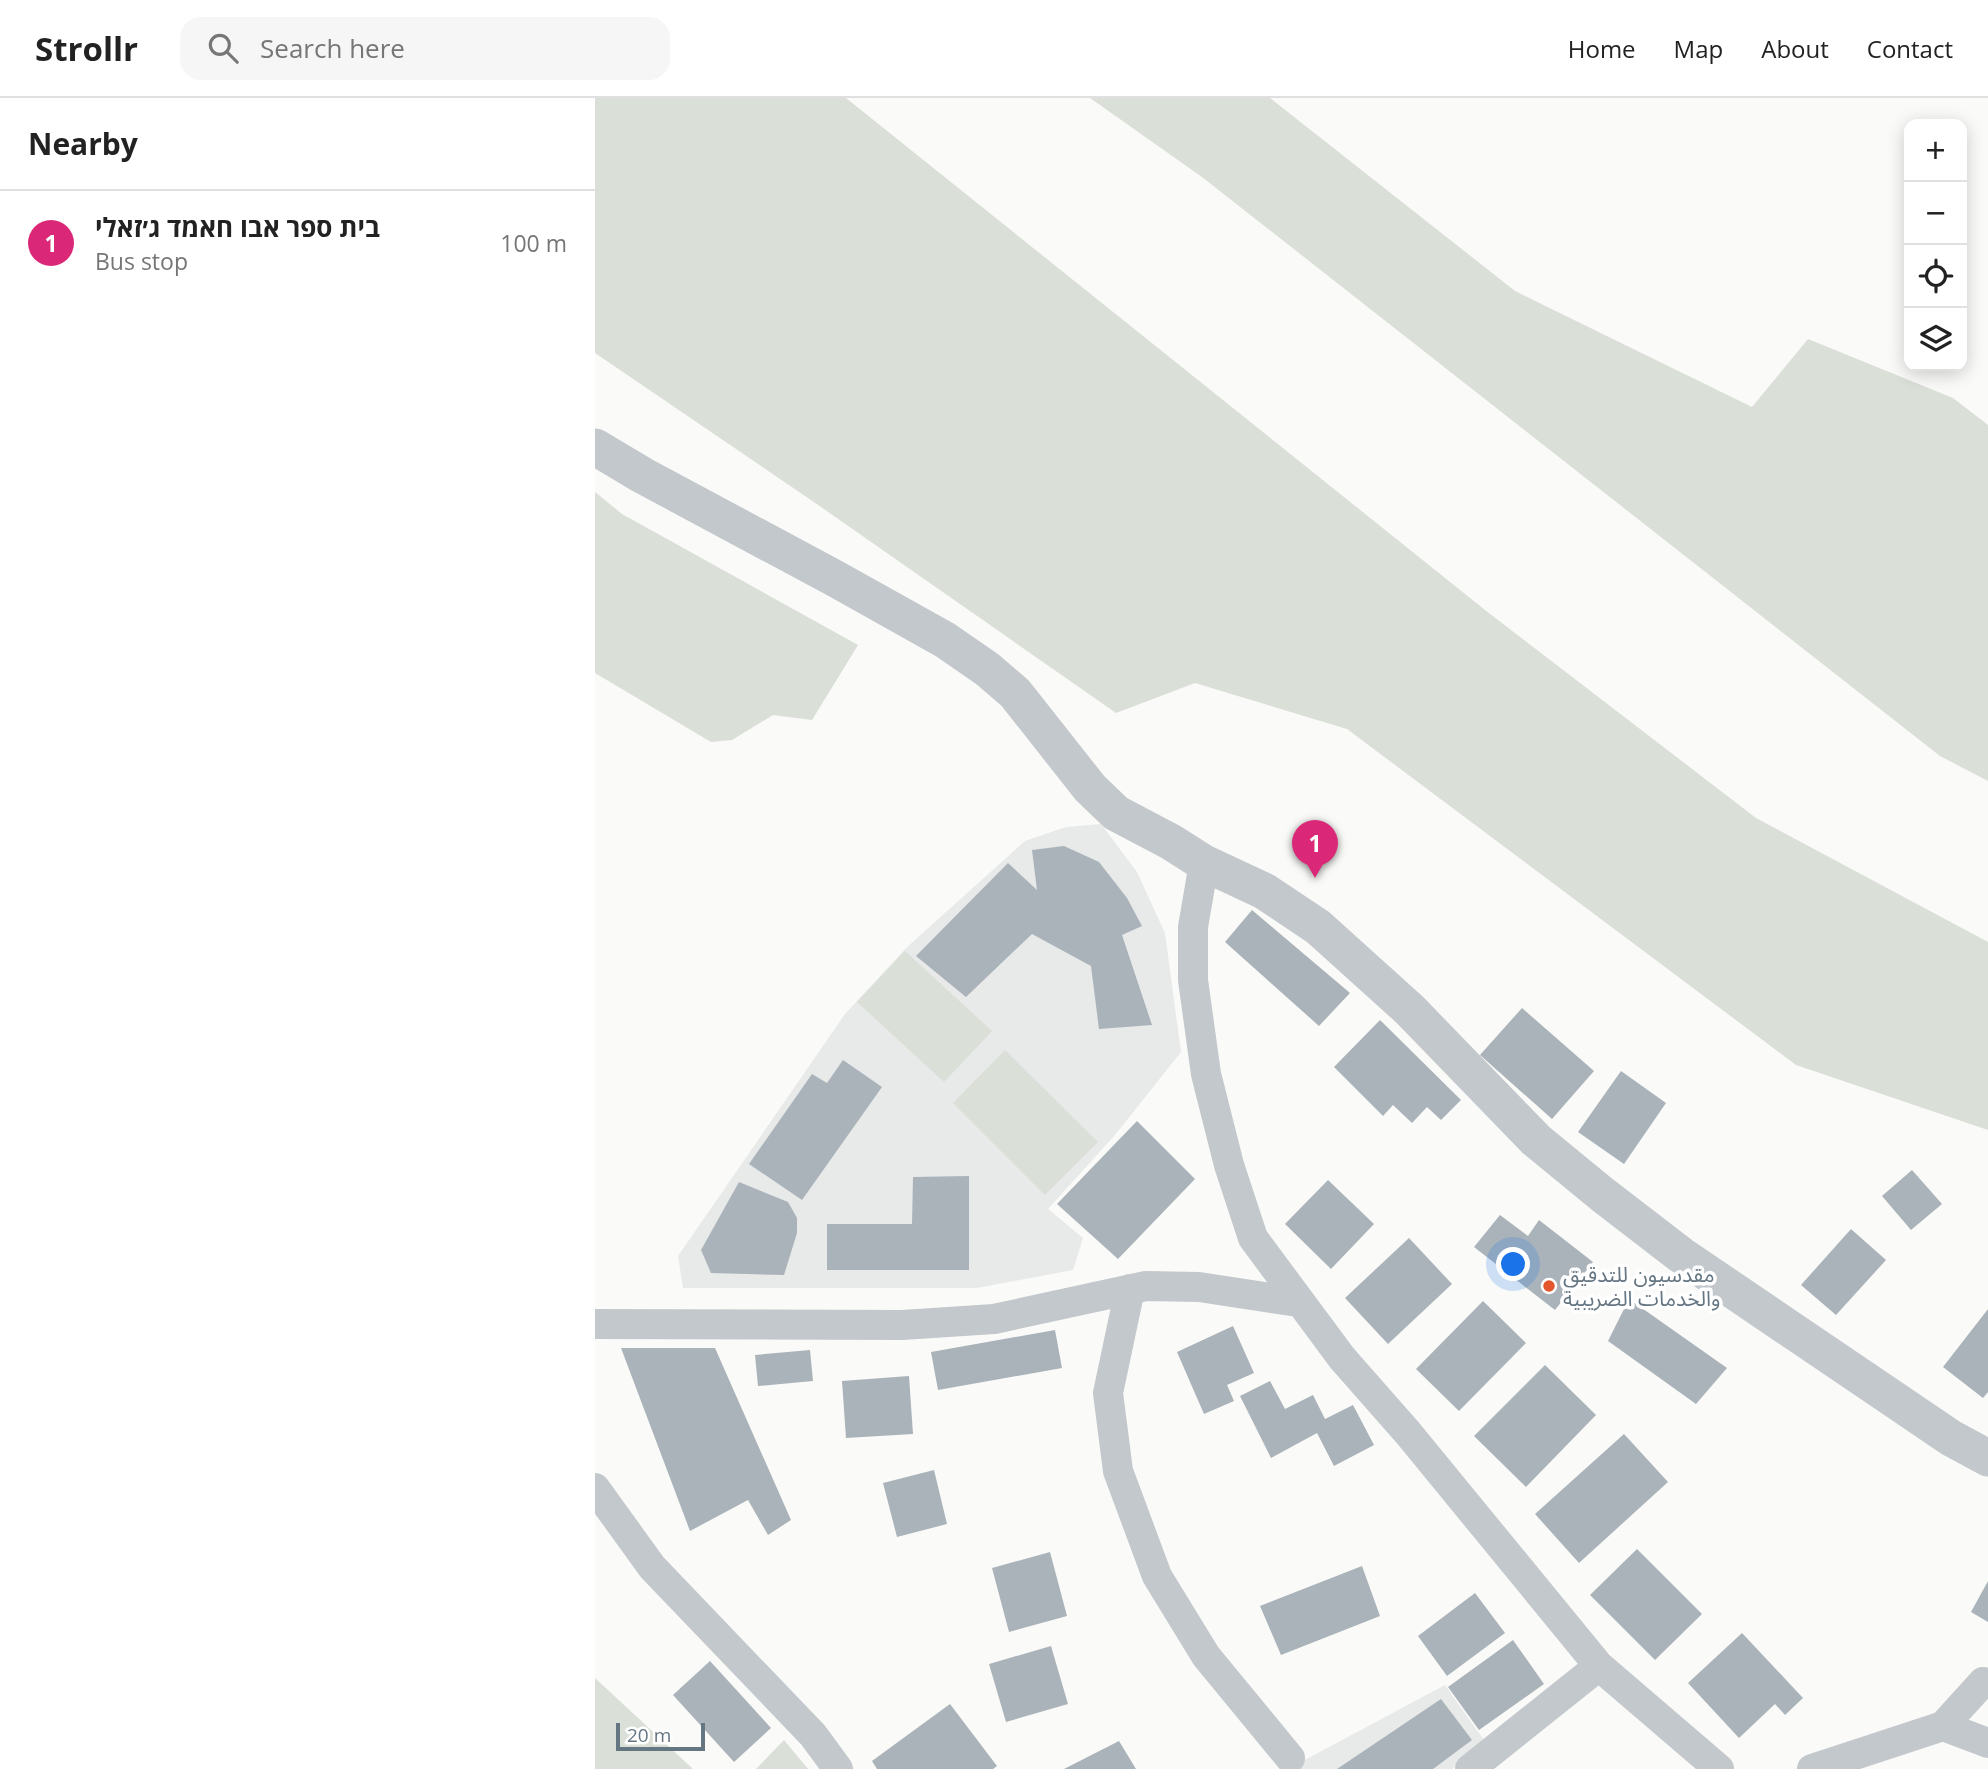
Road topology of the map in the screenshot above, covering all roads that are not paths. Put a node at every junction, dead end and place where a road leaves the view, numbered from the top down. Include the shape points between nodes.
1 (595, 447) edge
2 (1204, 863) junction
3 (1130, 1289) junction
4 (1299, 1302) junction
5 (595, 1324) edge
6 (1988, 1458) edge
7 (595, 1488) edge
8 (1599, 1666) junction
9 (1988, 1684) edge
10 (1943, 1726) junction
11 (1988, 1743) edge
12 (1290, 1758) dead end
13 (838, 1769) edge
14 (1470, 1769) edge
15 (1719, 1769) edge
16 (1812, 1769) edge

1 - 2 street via 945,640 1015,693 1090,788 1116,813
2 - 4 street via 1193,927 1193,981 1206,1074 1253,1238
2 - 6 street via 1264,891 1318,928 1410,1010 1536,1140 1681,1255 1951,1438
3 - 4 street via 1199,1287
3 - 5 street via 994,1319 902,1325
3 - 12 street via 1108,1393 1118,1471 1157,1576 1206,1656
4 - 8 street
7 - 13 street via 652,1567 813,1735
8 - 14 street
8 - 15 street
9 - 10 street via 1983,1682
10 - 11 street
10 - 16 street

